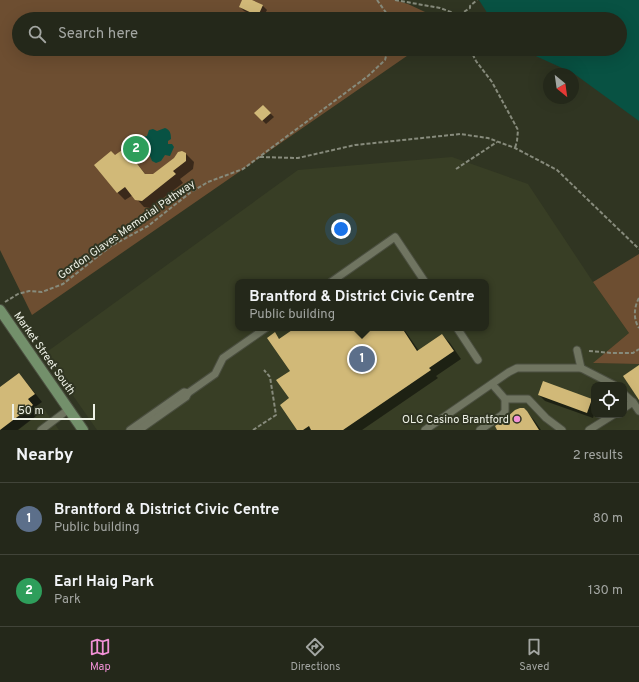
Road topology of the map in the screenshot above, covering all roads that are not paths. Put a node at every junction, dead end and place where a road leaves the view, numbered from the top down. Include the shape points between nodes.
1 (335, 279) edge
2 (423, 279) edge
3 (2, 315) edge
4 (262, 331) edge
5 (458, 331) edge
6 (577, 350) dead end
7 (478, 360) dead end
8 (581, 368) junction
9 (608, 382) edge
10 (492, 384) junction
11 (188, 393) junction
12 (627, 397) edge
13 (505, 398) junction
14 (633, 402) junction
15 (627, 406) edge
16 (69, 409) junction
17 (639, 412) edge
18 (608, 418) edge
19 (41, 430) edge
20 (83, 430) edge
21 (130, 430) edge
22 (139, 430) edge
23 (425, 430) edge
24 (480, 430) edge
25 (562, 430) edge
26 (589, 430) edge

1 - 2 lane via 395,237
3 - 16 street, Market Street South
4 - 11 lane via 223,358 215,374
5 - 7 lane
6 - 8 lane
8 - 9 lane
8 - 10 lane via 517,368
10 - 13 lane
10 - 23 lane
11 - 21 lane via 184,392
11 - 22 lane
12 - 14 lane
13 - 24 lane via 505,411 502,415
13 - 25 lane via 528,398 546,418
14 - 15 lane
14 - 17 lane
16 - 19 lane
16 - 20 street, Market Street South
18 - 26 lane

